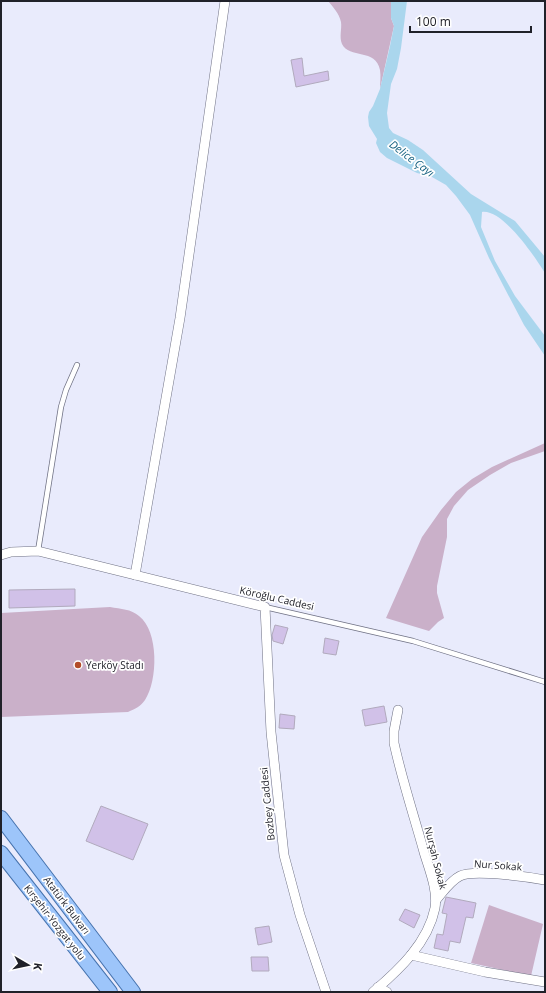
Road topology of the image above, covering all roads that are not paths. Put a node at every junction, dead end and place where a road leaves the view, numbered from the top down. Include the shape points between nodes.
1 (226, 1) edge
2 (77, 365) dead end
3 (38, 550) junction
4 (1, 555) edge
5 (135, 575) junction
6 (265, 607) junction
7 (545, 682) edge
8 (398, 710) dead end
9 (1, 818) edge
10 (1, 853) edge
11 (545, 880) edge
12 (436, 900) junction
13 (411, 955) junction
14 (545, 982) edge
15 (375, 989) edge
16 (110, 992) edge
17 (133, 992) edge
18 (326, 992) edge
19 (387, 992) edge

1 - 5 street via 180,318
2 - 3 lane via 61,406
3 - 4 street, Köroğlu Caddesi
3 - 5 street, Köroğlu Caddesi
5 - 6 street, Köroğlu Caddesi
6 - 7 lane, Köroğlu Caddesi via 413,641
6 - 18 street, Bozbey Caddesi via 271,732 284,855 300,916
8 - 12 street, Nurşah Sokak via 394,743
9 - 17 main road, Atatürk Bulvarı
10 - 16 main road, Kırşehir-Yozgat yolu
11 - 12 street, Nur Sokak via 493,874 465,874 454,880
12 - 13 street, Nurşah Sokak via 427,931
13 - 14 street via 485,972
13 - 15 street, Nurşah Sokak
15 - 19 street

